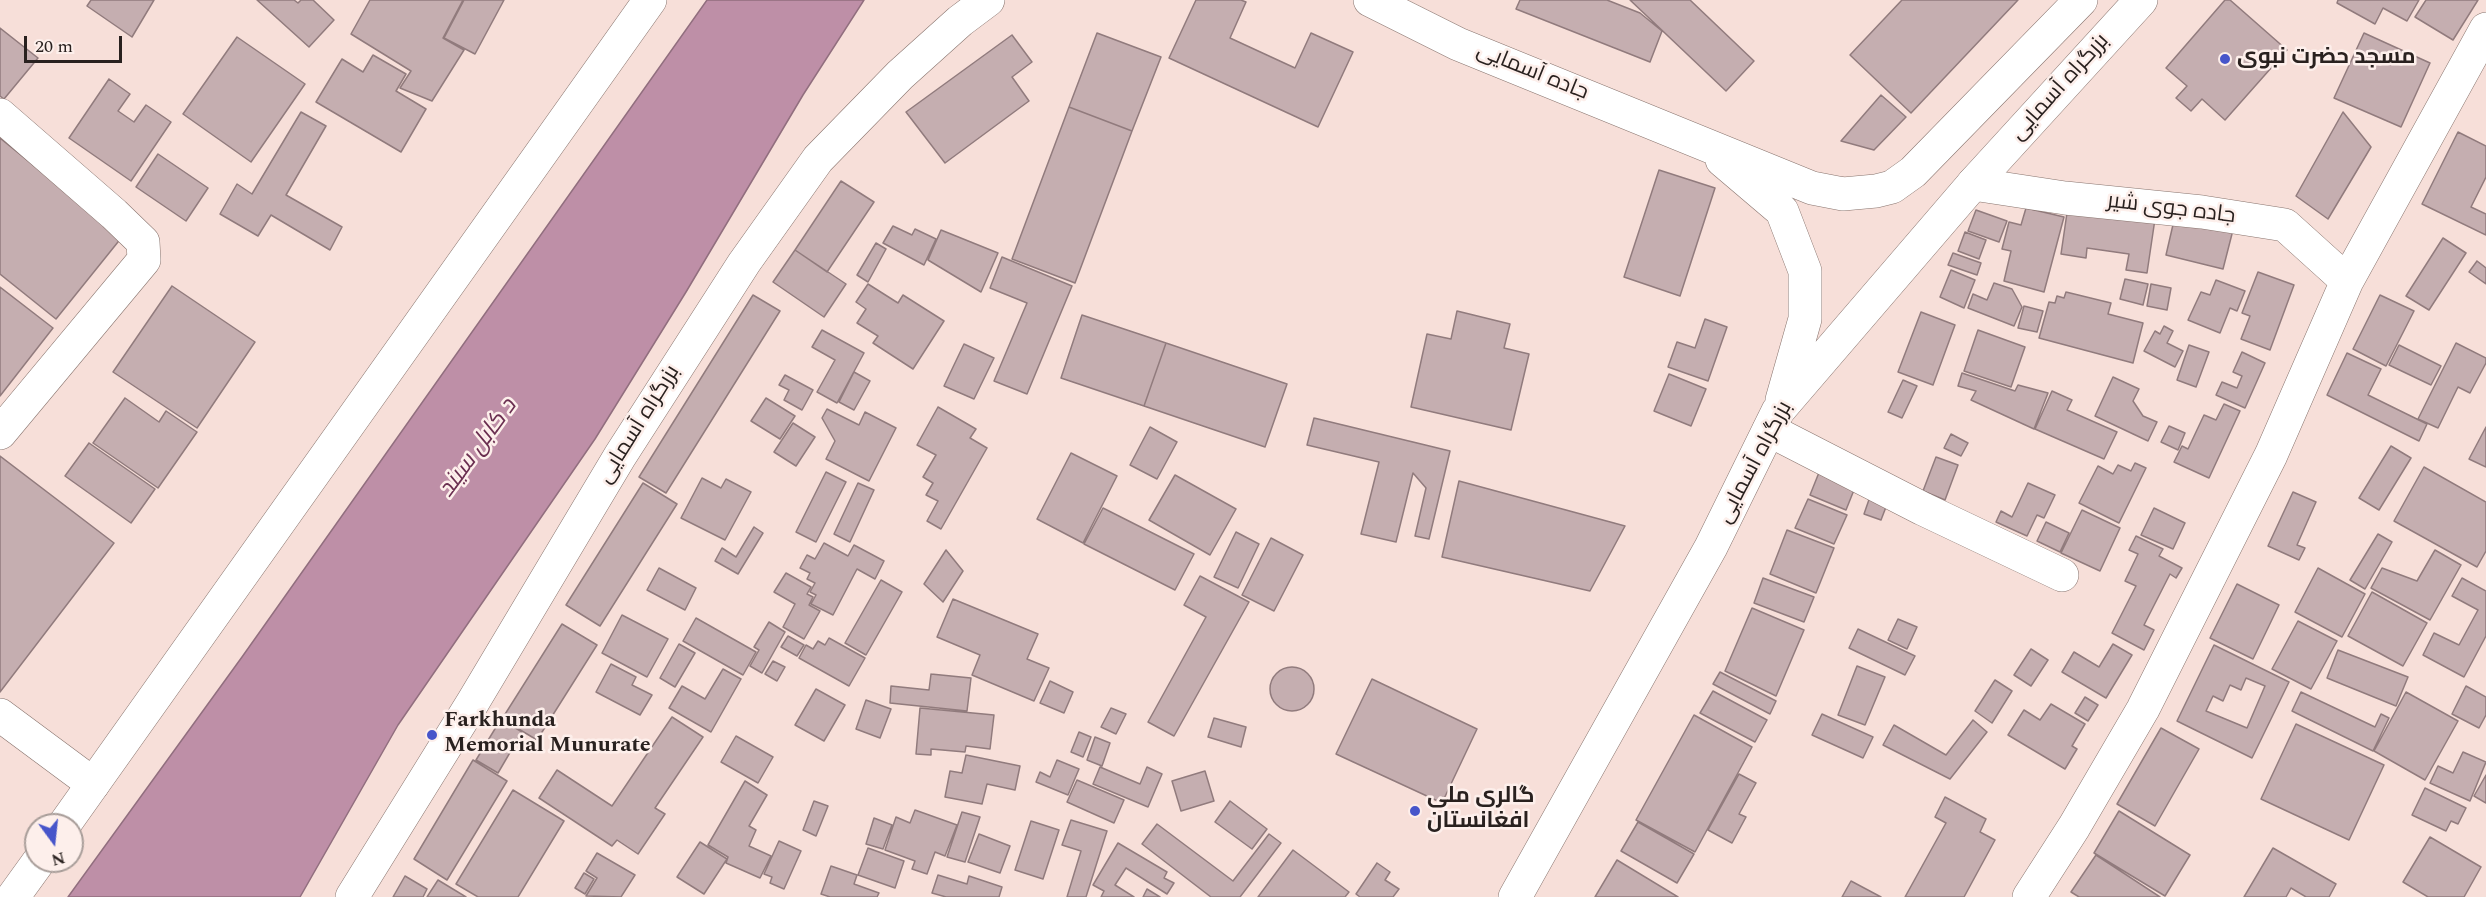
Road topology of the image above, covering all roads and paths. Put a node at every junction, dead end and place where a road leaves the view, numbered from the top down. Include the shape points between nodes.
1 (650, 0) edge
2 (988, 0) edge
3 (1370, 0) edge
4 (2081, 0) edge
5 (2141, 0) edge
6 (2486, 29) edge
7 (0, 115) edge
8 (1698, 140) junction
9 (1973, 184) junction
10 (2347, 281) junction
11 (1774, 421) junction
12 (0, 433) edge
13 (2062, 575) dead end
14 (0, 715) edge
15 (93, 784) junction
16 (72, 813) edge
17 (30, 873) edge
18 (13, 897) edge
19 (352, 897) edge
20 (1515, 897) edge
21 (2029, 897) edge

1 - 15 main road
2 - 19 main road, بزرگراه آسمایی via 900,75 818,159 744,263 620,456
3 - 8 main road, جاده آسمایی via 1458,44
4 - 8 main road, بزرگراه آسمایی via 1913,172 1892,187 1843,194 1812,188
5 - 9 main road, بزرگراه آسمایی
6 - 10 main road
7 - 12 main road via 143,242 144,260
8 - 11 main road via 1782,210 1804,271 1805,319
9 - 10 main road, جاده جوی شیر via 2286,225
9 - 11 main road, بزرگراه آسمایی
10 - 21 main road via 2271,455 2143,710
11 - 13 main road via 1923,509
11 - 20 main road, بزرگراه آسمایی via 1711,547
14 - 15 main road
15 - 16 main road
17 - 18 main road

